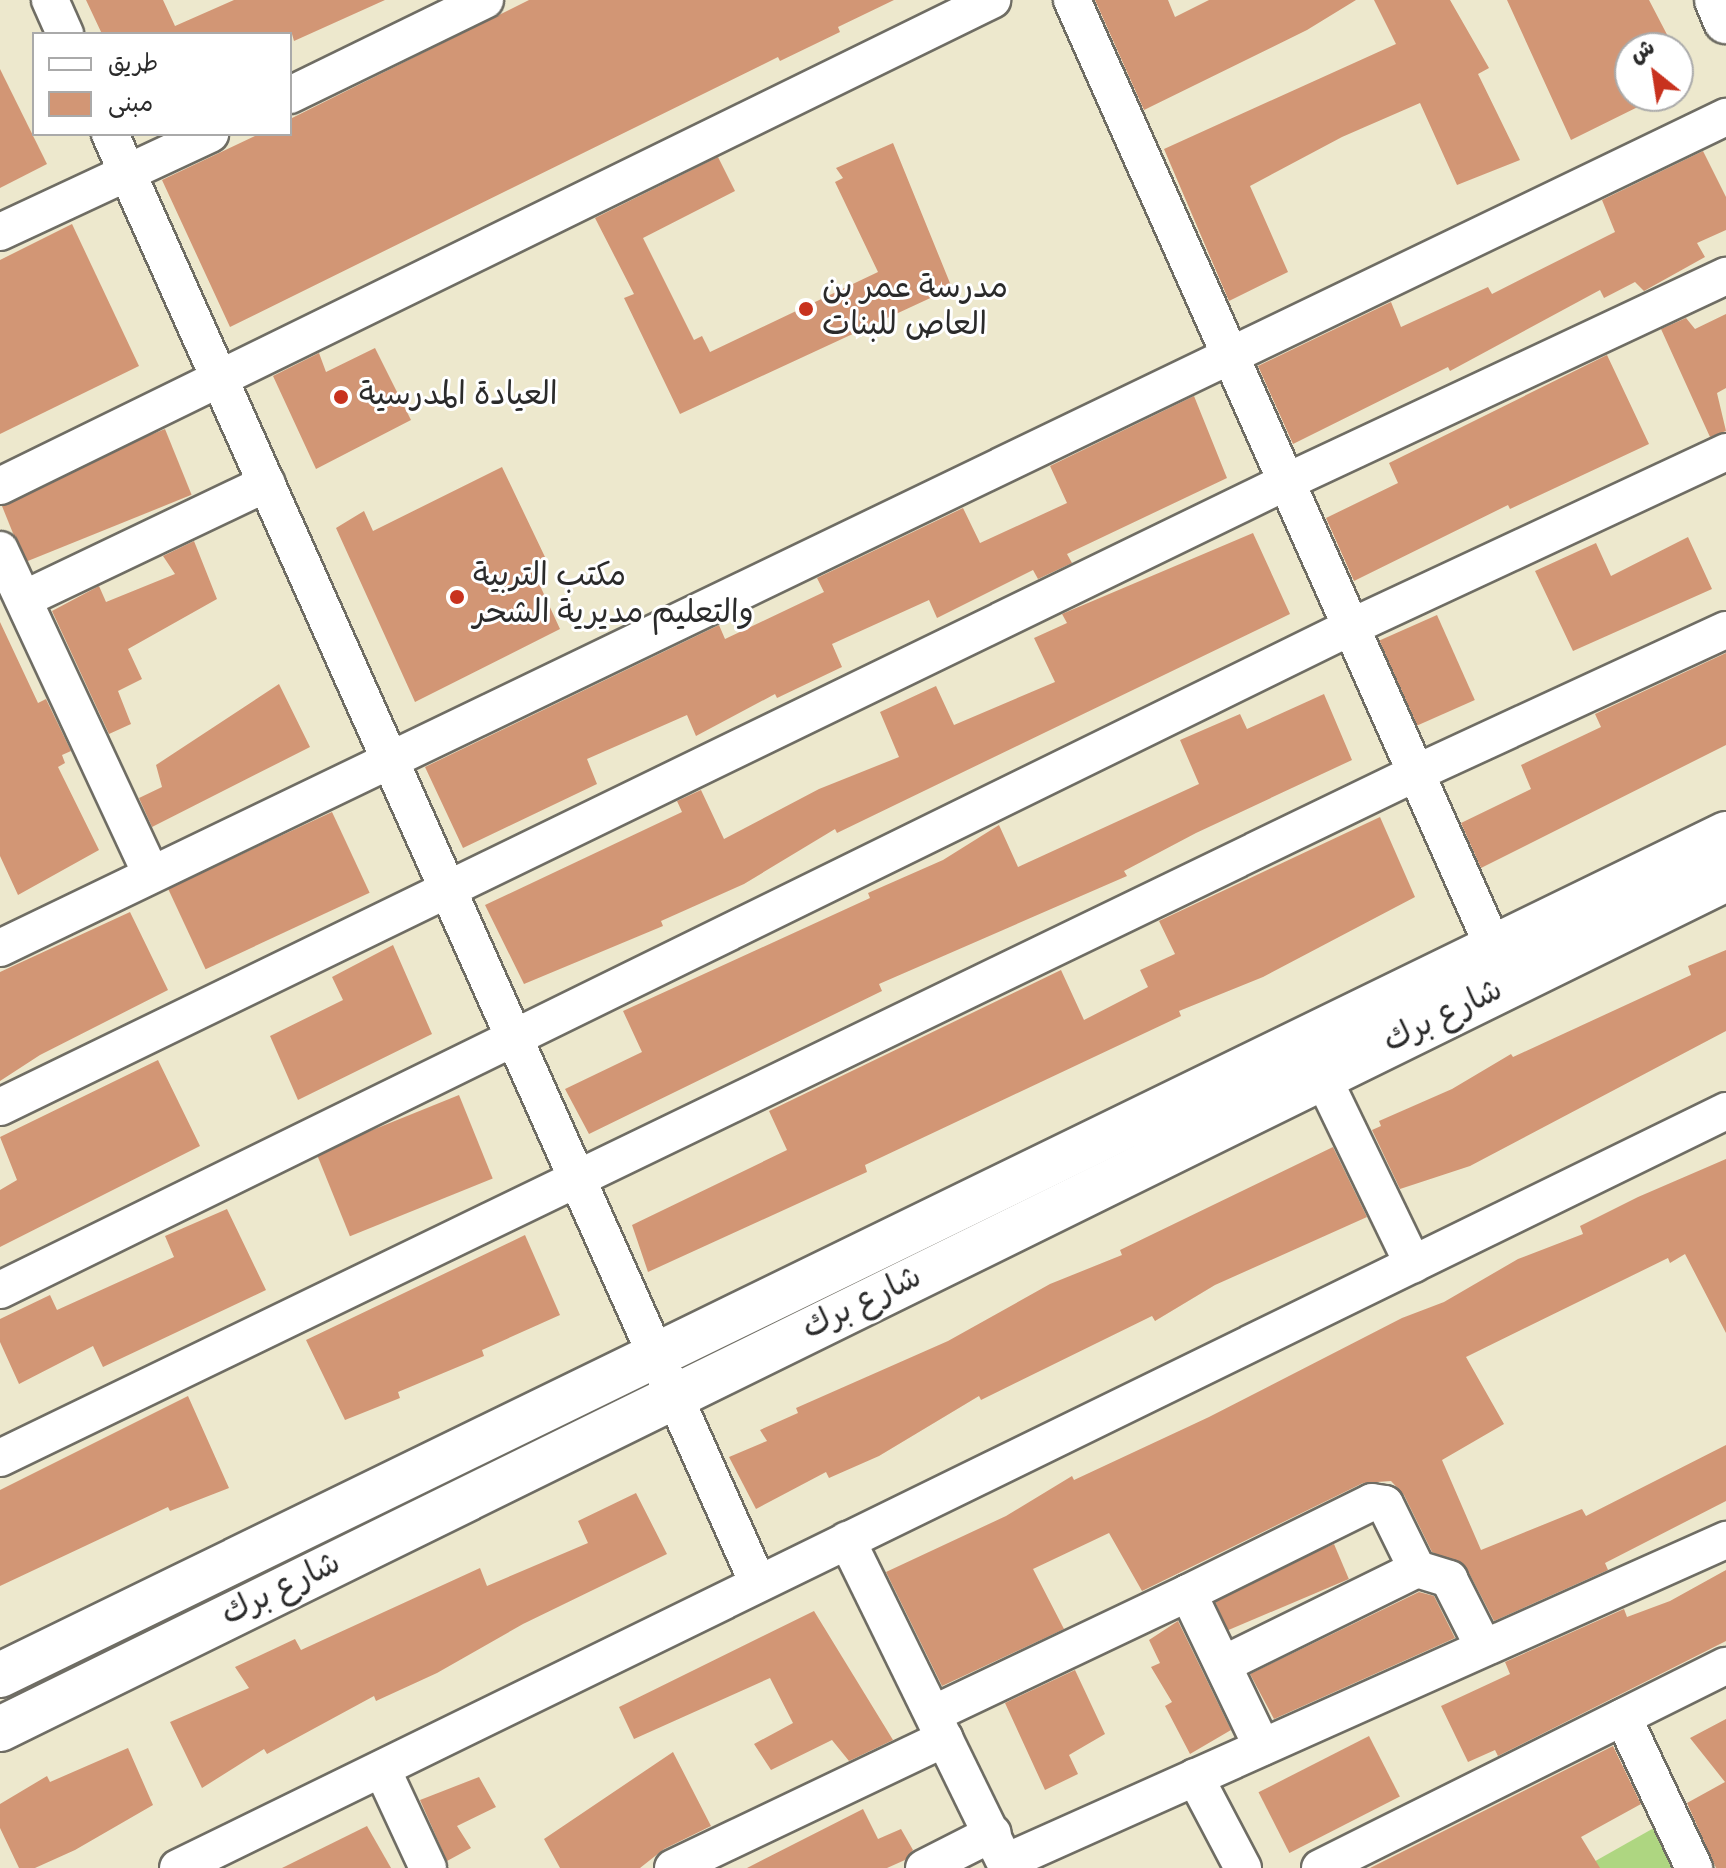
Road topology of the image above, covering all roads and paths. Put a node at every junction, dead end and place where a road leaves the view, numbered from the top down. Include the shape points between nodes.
1 (50, 0) edge
2 (485, 0) edge
3 (992, 0) edge
4 (1072, 0) edge
5 (1717, 0) edge
6 (1726, 21) edge
7 (64, 32) edge
8 (292, 94) edge
9 (1726, 117) edge
10 (111, 136) edge
11 (206, 136) edge
12 (128, 174) junction
13 (0, 232) edge
14 (1726, 276) edge
15 (1230, 354) junction
16 (220, 379) junction
17 (1726, 452) edge
18 (1286, 482) junction
19 (267, 483) junction
20 (0, 486) edge
21 (0, 550) edge
22 (24, 599) junction
23 (1351, 627) junction
24 (1726, 630) edge
25 (389, 756) junction
26 (1416, 773) junction
27 (1726, 834) edge
28 (151, 874) junction
29 (1726, 879) edge
30 (449, 890) junction
31 (1492, 944) junction
32 (0, 948) edge
33 (515, 1038) junction
34 (1323, 1078) junction
35 (0, 1107) edge
36 (1726, 1111) edge
37 (578, 1178) junction
38 (1413, 1264) junction
39 (0, 1290) edge
40 (656, 1354) junction
41 (676, 1398) junction
42 (0, 1458) edge
43 (847, 1540) junction
44 (1726, 1540) edge
45 (1417, 1569) junction
46 (758, 1583) junction
47 (1188, 1593) junction
48 (1484, 1648) junction
49 (1224, 1664) junction
50 (1726, 1666) edge
51 (0, 1675) edge
52 (1623, 1717) junction
53 (939, 1726) junction
54 (0, 1729) edge
55 (1262, 1747) junction
56 (382, 1769) junction
57 (1195, 1777) junction
58 (1002, 1854) edge
59 (178, 1868) edge
60 (428, 1868) edge
61 (673, 1868) edge
62 (924, 1868) edge
63 (1243, 1868) edge
64 (1320, 1868) edge
65 (1694, 1868) edge

1 - 7 street
2 - 8 street
3 - 16 street
4 - 15 street
5 - 6 main road
9 - 15 street
10 - 12 street
11 - 12 street
12 - 13 street
12 - 16 street
14 - 18 street
15 - 18 street
15 - 25 street
16 - 19 street
16 - 20 street
17 - 23 street
18 - 23 street
18 - 30 street
19 - 22 street
19 - 25 street
21 - 22 street
22 - 28 street
23 - 26 street
23 - 33 street
24 - 26 street
25 - 28 street
25 - 30 street
26 - 31 street
26 - 37 street
27 - 31 main road, شارع برك
28 - 32 street
29 - 34 main road, شارع برك
30 - 33 street
30 - 35 street
31 - 40 main road, شارع برك
33 - 37 street
33 - 39 street
34 - 38 street
34 - 41 main road, شارع برك
36 - 38 street
37 - 40 street
37 - 42 street
38 - 43 street
40 - 41 street
40 - 51 main road, شارع برك
41 - 46 street
41 - 54 main road, شارع برك
43 - 46 street
43 - 53 street
44 - 48 street
45 - 47 street via 1385,1504 1372,1502
45 - 48 street via 1449,1579
45 - 49 street
46 - 56 street
47 - 49 street
47 - 53 street
48 - 55 street
49 - 55 street
50 - 52 street
52 - 64 street
52 - 65 street
53 - 58 street
53 - 61 street
55 - 57 street
56 - 59 street
56 - 60 street
57 - 58 street
57 - 63 street
58 - 62 street

